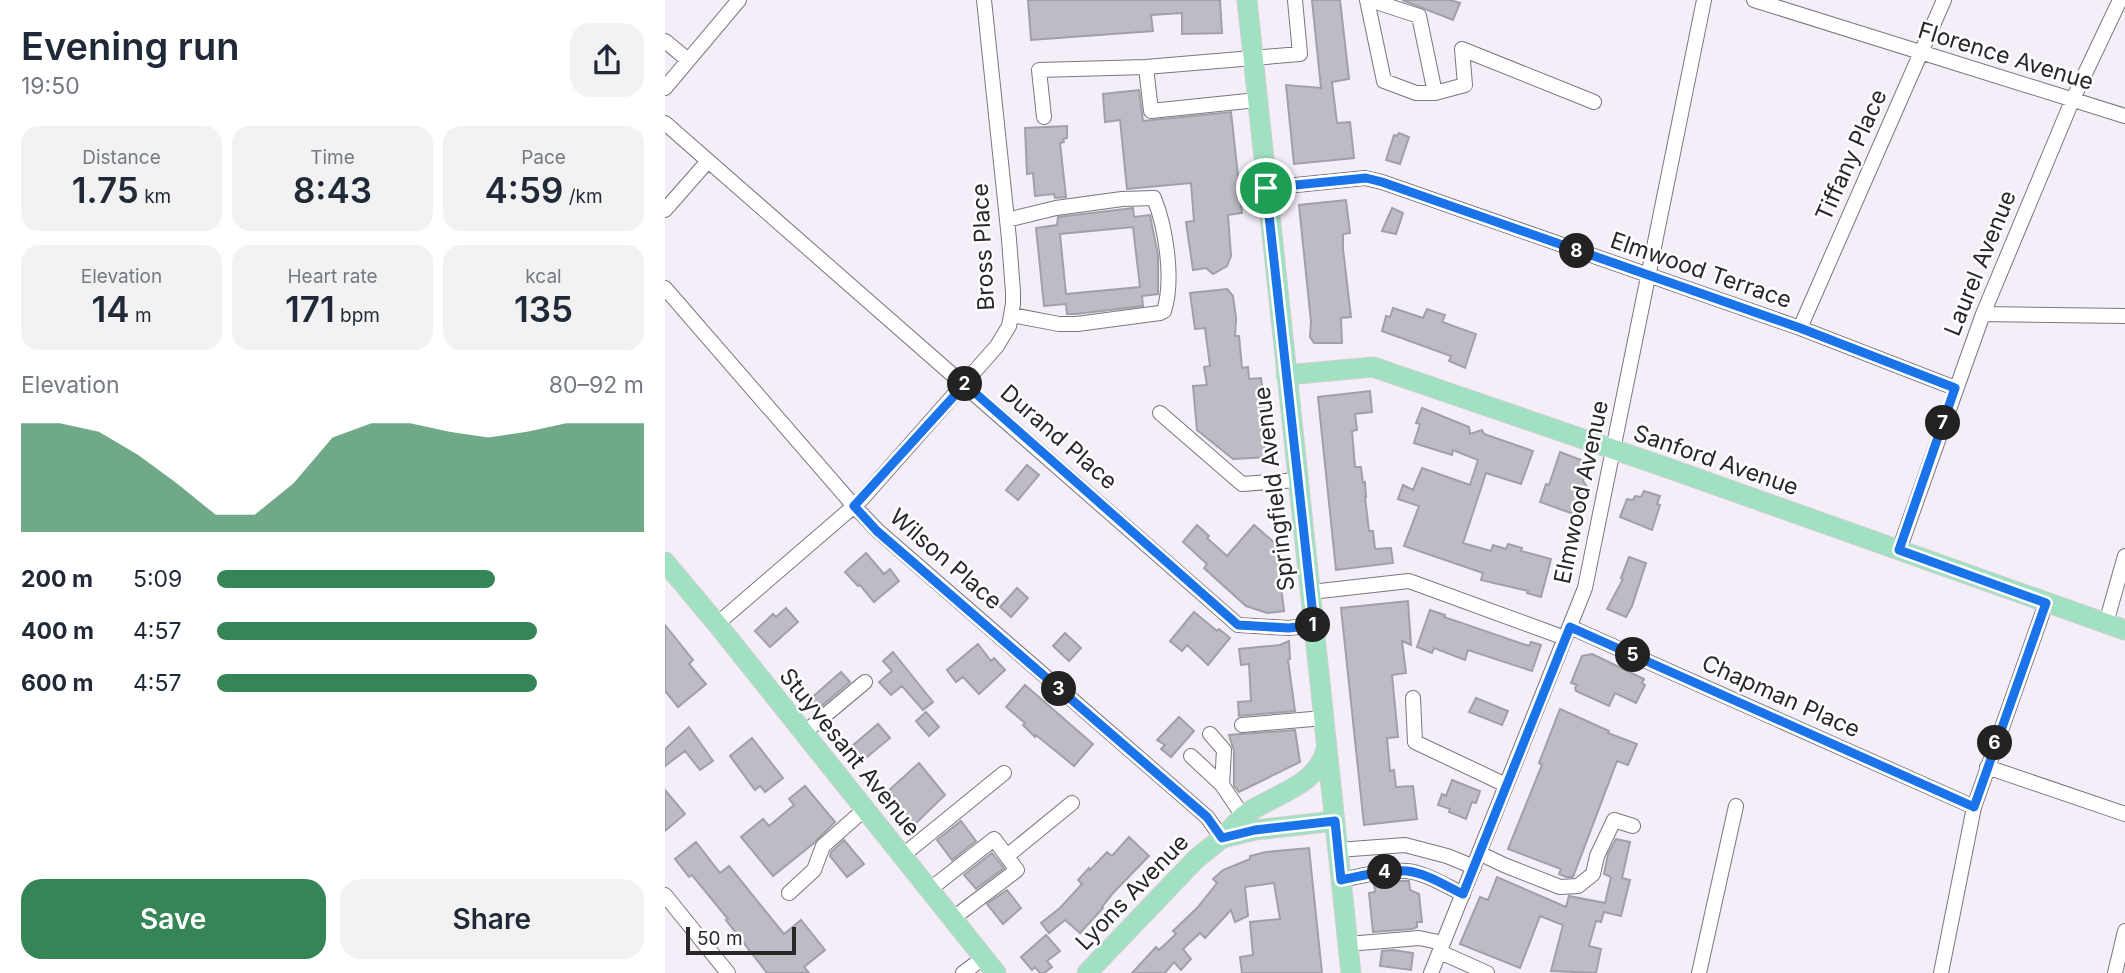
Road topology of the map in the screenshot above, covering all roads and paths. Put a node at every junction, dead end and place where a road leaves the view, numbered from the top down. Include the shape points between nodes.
1 (739, 0) edge
2 (983, 0) edge
3 (1247, 0) edge
4 (1295, 0) edge
5 (1368, 0) edge
6 (1704, 0) edge
7 (1754, 0) edge
8 (1944, 0) edge
9 (2120, 0) edge
10 (665, 41) edge
11 (1920, 53) junction
12 (1252, 59) junction
13 (688, 60) junction
14 (1146, 66) junction
15 (665, 88) edge
16 (1435, 93) junction
17 (1257, 100) junction
18 (2072, 101) junction
19 (1594, 102) dead end
20 (2125, 116) edge
21 (1044, 117) dead end
22 (665, 122) edge
23 (708, 161) junction
24 (1266, 188) junction
25 (665, 210) edge
26 (1007, 220) junction
27 (1649, 276) junction
28 (665, 288) edge
29 (1983, 314) junction
30 (1012, 315) junction
31 (2125, 316) edge
32 (1800, 328) junction
33 (1286, 375) junction
34 (965, 384) junction
35 (1955, 388) junction
36 (1160, 413) dead end
37 (1614, 450) junction
38 (1298, 480) junction
39 (854, 506) junction
40 (1899, 550) junction
41 (2125, 556) edge
42 (665, 562) edge
43 (1311, 592) junction
44 (2046, 603) junction
45 (717, 624) junction
46 (1314, 625) junction
47 (2116, 626) edge
48 (1567, 632) junction
49 (865, 682) dead end
50 (1413, 698) dead end
51 (1324, 718) junction
52 (1242, 725) dead end
53 (804, 733) junction
54 (1210, 734) dead end
55 (1327, 744) junction
56 (1191, 756) dead end
57 (1987, 767) junction
58 (1004, 773) dead end
59 (1222, 785) junction
60 (1506, 785) junction
61 (1072, 803) dead end
62 (1736, 806) dead end
63 (1974, 807) junction
64 (865, 809) junction
65 (2125, 814) edge
66 (1243, 816) junction
67 (1335, 821) junction
68 (1633, 826) dead end
69 (1222, 838) junction
70 (1338, 850) junction
71 (1479, 853) junction
72 (902, 856) junction
73 (1006, 856) junction
74 (1474, 867) junction
75 (1341, 880) junction
76 (929, 890) junction
77 (789, 892) dead end
78 (1463, 894) junction
79 (665, 895) edge
80 (952, 919) junction
81 (2125, 930) edge
82 (1348, 944) junction
83 (1442, 948) junction
84 (989, 965) edge
85 (2119, 966) edge
86 (728, 973) edge
87 (963, 973) edge
88 (1087, 973) edge
89 (1351, 973) edge
90 (1431, 973) edge
91 (1487, 973) edge
92 (1699, 973) edge
93 (1941, 973) edge

1 - 13 street
2 - 26 street, Bross Place
3 - 12 main road, Springfield Avenue
4 - 12 street via 1300,54
5 - 16 street via 1419,16
5 - 16 street via 1384,81 1416,93
6 - 27 street, Elmwood Avenue
7 - 11 street, Florence Avenue
8 - 11 street, Tiffany Place
9 - 18 street, Laurel Avenue
10 - 13 street
11 - 18 street, Florence Avenue
11 - 32 street, Tiffany Place
12 - 14 street
12 - 17 main road, Springfield Avenue
13 - 15 street
14 - 17 street via 1151,111
14 - 21 street via 1039,70
16 - 19 street via 1465,85 1462,49
17 - 24 main road, Springfield Avenue
18 - 20 street, Florence Avenue
18 - 29 street, Laurel Avenue
22 - 23 street, Durand Place
23 - 25 street
23 - 34 street, Durand Place
24 - 27 street, Elmwood Terrace via 1366,178
24 - 33 main road, Springfield Avenue
26 - 30 street, Bross Place
26 - 30 street via 1056,208 1154,198 1169,273 1164,312 1077,324
27 - 32 street, Elmwood Terrace
27 - 37 street, Elmwood Avenue
28 - 39 street, Wilson Place
29 - 31 street
29 - 35 street, Laurel Avenue
30 - 34 street, Bross Place via 1005,336
32 - 35 street, Elmwood Terrace
33 - 37 main road, Sanford Avenue via 1373,367
33 - 38 main road, Springfield Avenue
34 - 39 street, Bross Place
34 - 46 street, Durand Place via 1238,625
35 - 40 street, Laurel Avenue
36 - 38 street via 1242,484
37 - 40 main road, Sanford Avenue
37 - 48 street, Elmwood Avenue via 1585,588
38 - 43 main road, Springfield Avenue
39 - 45 street, Bross Place
39 - 69 street, Wilson Place via 877,531 1207,817
40 - 44 main road, Sanford Avenue
41 - 47 street
42 - 45 main road, Stuyvesant Avenue
43 - 46 main road, Springfield Avenue
43 - 48 street, Chapman Place via 1409,581
44 - 47 main road, Sanford Avenue
44 - 57 street
45 - 53 main road, Stuyvesant Avenue
46 - 51 main road, Springfield Avenue
48 - 60 street, Elmwood Avenue
48 - 63 street, Chapman Place
49 - 53 street
50 - 60 street via 1415,742
51 - 52 street
51 - 55 main road, Springfield Avenue
53 - 64 main road, Stuyvesant Avenue
54 - 59 street via 1224,750
55 - 66 main road via 1320,766 1311,776
55 - 67 main road, Springfield Avenue
56 - 59 street
57 - 63 street
57 - 65 street
58 - 72 street
59 - 66 street
60 - 71 street, Elmwood Avenue
61 - 73 street
62 - 92 street
63 - 93 street
64 - 72 main road, Stuyvesant Avenue
64 - 77 street via 823,846 814,870
66 - 69 main road
67 - 69 main road, Lyons Avenue via 1264,828
67 - 70 main road, Springfield Avenue
68 - 71 street via 1614,820 1593,874 1569,888
69 - 88 main road, Lyons Avenue via 1196,859
70 - 74 street via 1405,845
70 - 75 main road, Springfield Avenue
71 - 74 street, Elmwood Avenue
72 - 76 main road, Stuyvesant Avenue
73 - 76 street via 994,839
73 - 80 street via 1017,870
74 - 78 street, Elmwood Avenue
75 - 78 street via 1408,871
75 - 82 main road, Springfield Avenue
76 - 80 main road, Stuyvesant Avenue
78 - 83 street, Elmwood Avenue
79 - 86 street
80 - 84 main road, Stuyvesant Avenue
81 - 85 street
82 - 83 street via 1419,938
82 - 89 main road, Springfield Avenue
83 - 90 street, Elmwood Avenue
83 - 91 street
84 - 87 street

